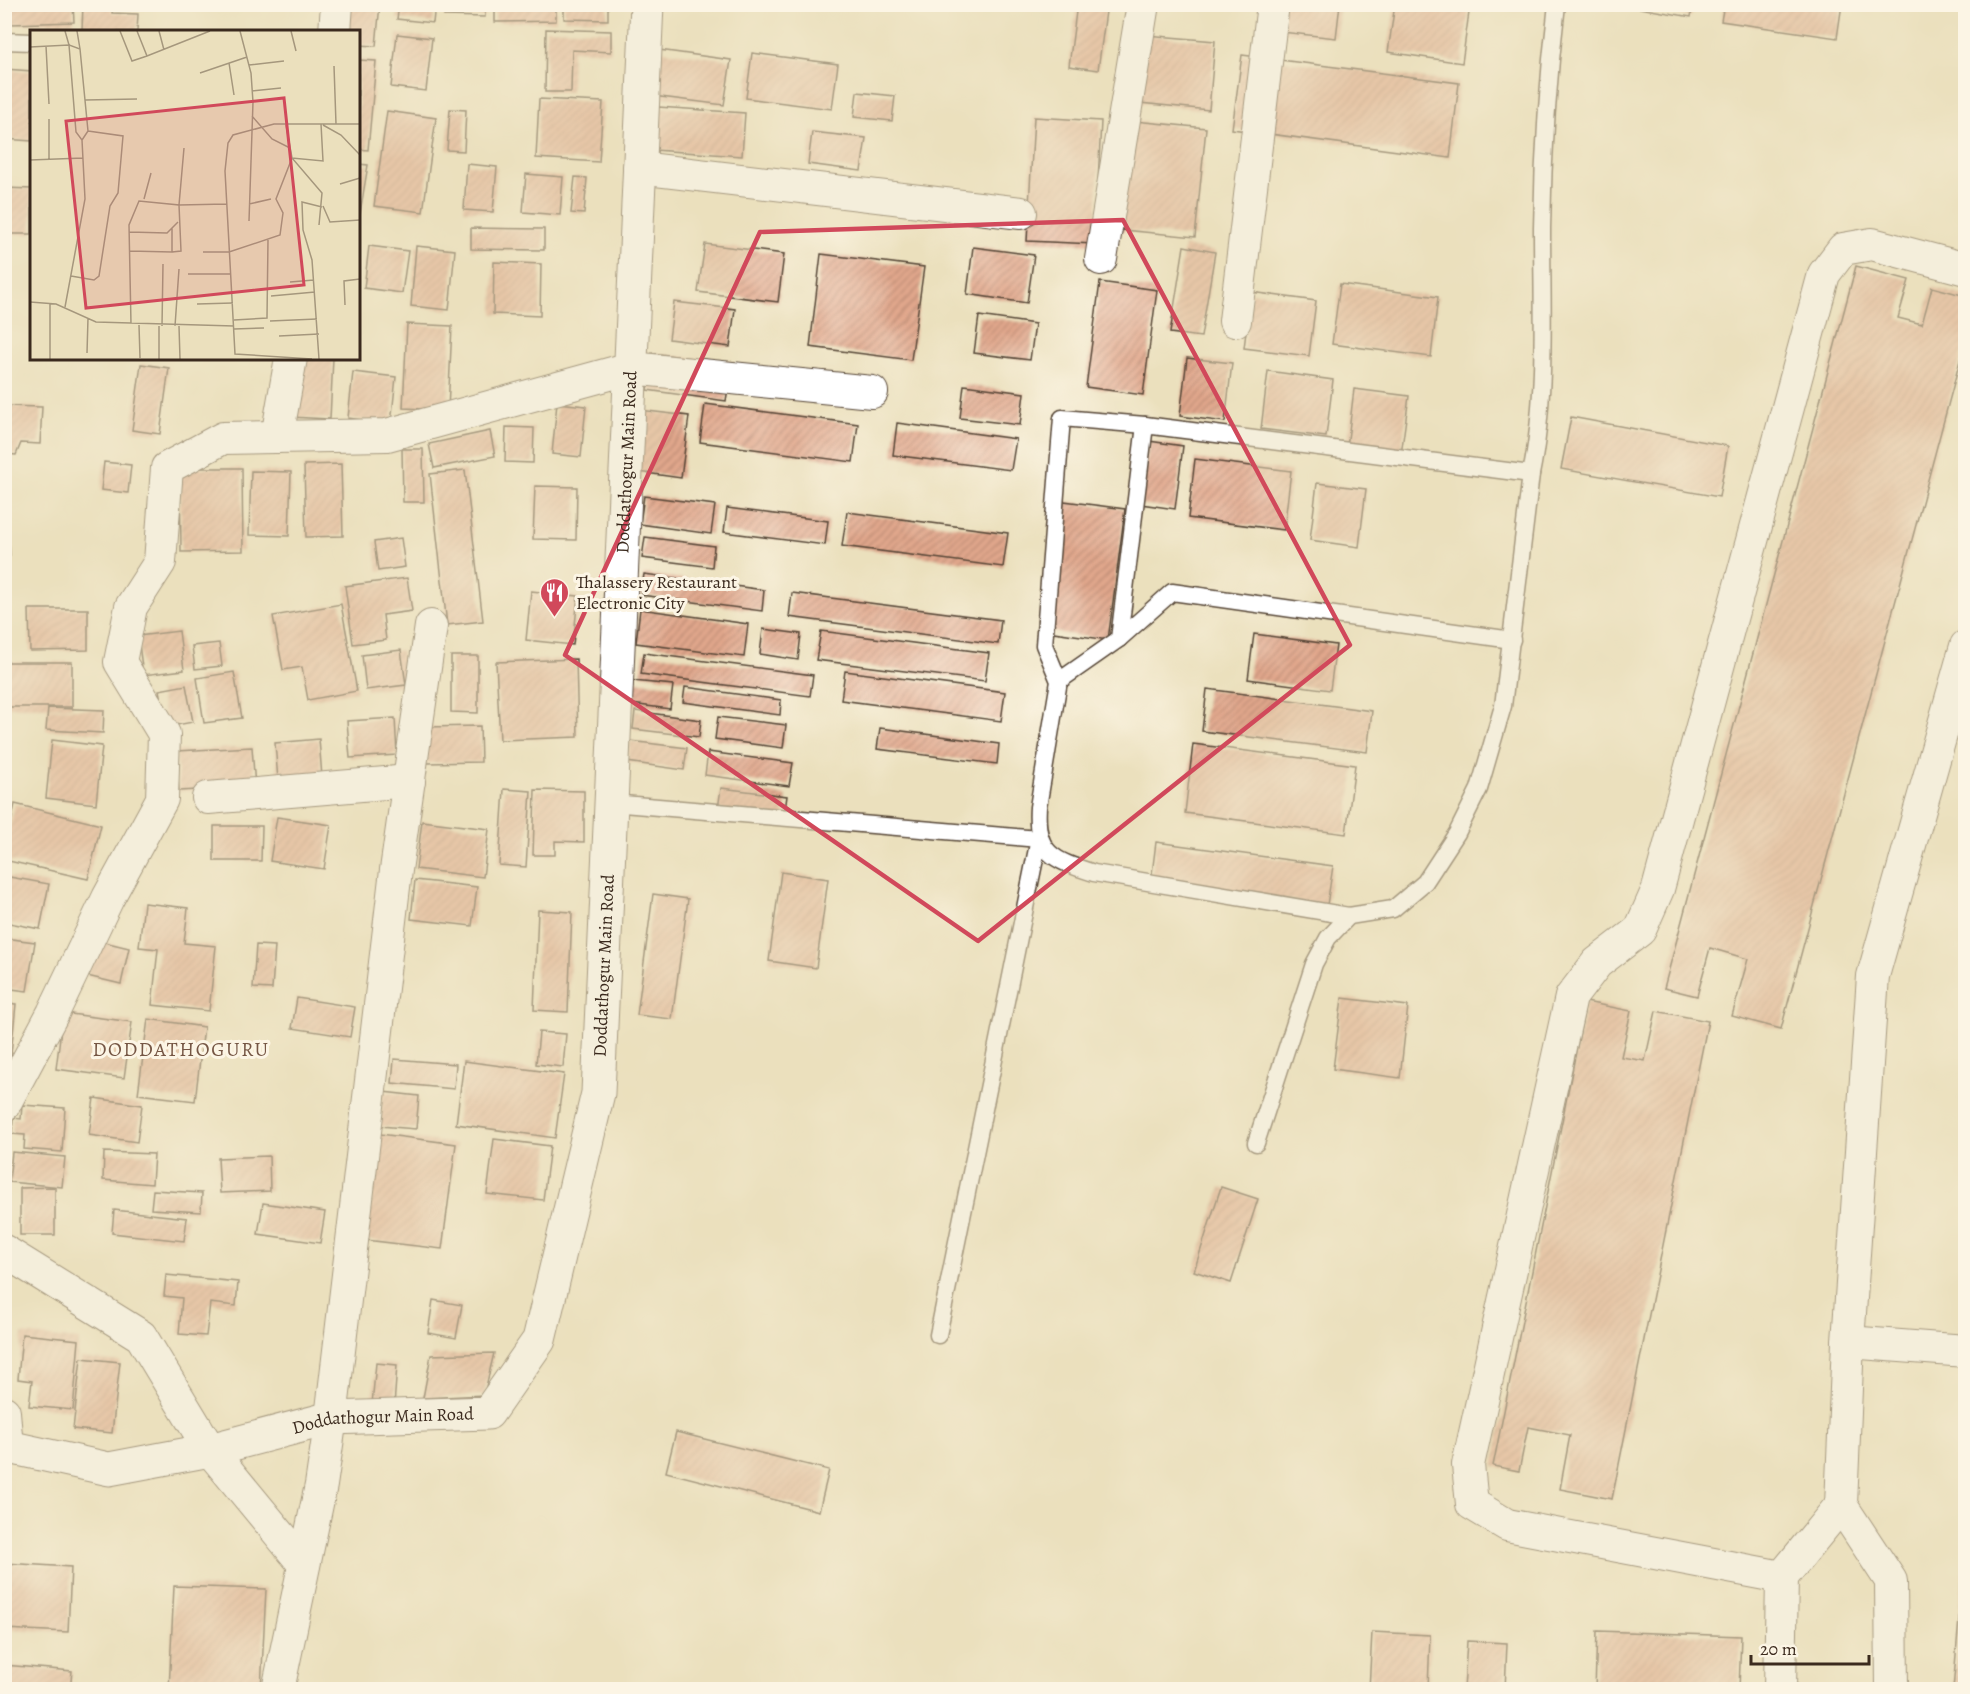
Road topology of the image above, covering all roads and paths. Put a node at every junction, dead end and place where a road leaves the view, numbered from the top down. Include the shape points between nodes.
1 (337, 4) edge
2 (647, 4) edge
3 (1143, 4) edge
4 (1273, 4) edge
5 (1557, 4) edge
6 (335, 30) edge
7 (4, 41) edge
8 (30, 42) edge
9 (639, 168) junction
10 (1021, 213) dead end
11 (1101, 259) dead end
12 (1965, 269) edge
13 (1235, 321) dead end
14 (291, 360) edge
15 (631, 368) junction
16 (872, 392) dead end
17 (1145, 425) junction
18 (277, 437) junction
19 (1531, 474) junction
20 (431, 626) dead end
21 (1119, 639) junction
22 (1512, 640) junction
23 (1965, 646) edge
24 (1059, 681) junction
25 (409, 781) junction
26 (208, 798) dead end
27 (611, 803) junction
28 (1039, 839) junction
29 (1349, 916) junction
30 (4, 1105) edge
31 (1256, 1143) dead end
32 (4, 1251) edge
33 (938, 1335) dead end
34 (1848, 1342) junction
35 (1965, 1351) edge
36 (4, 1412) edge
37 (331, 1418) junction
38 (6, 1447) edge
39 (210, 1450) junction
40 (1841, 1505) junction
41 (304, 1564) junction
42 (1782, 1577) junction
43 (278, 1689) edge
44 (1780, 1689) edge
45 (1892, 1689) edge

1 - 6 street
2 - 9 street, Doddathogur Main Road
3 - 11 street
4 - 13 street
5 - 19 lane via 1550,59 1542,212 1542,364
7 - 8 lane
9 - 10 street
9 - 15 street, Doddathogur Main Road
12 - 42 street via 1872,244 1843,249 1824,274 1658,889 1640,930 1597,963 1571,997 1468,1465 1472,1504 1507,1525
14 - 18 street
15 - 16 street
15 - 18 street via 387,435
15 - 27 street, Doddathogur Main Road
17 - 19 lane
17 - 21 lane
17 - 24 lane via 1062,418 1044,645
18 - 30 street via 223,438 166,468 160,562 130,607 120,662 164,734 162,799
19 - 22 lane
20 - 25 street
21 - 22 lane via 1172,592
21 - 24 lane
22 - 29 lane via 1500,716 1479,789 1457,833 1425,882 1393,909
23 - 34 street via 1873,976
24 - 28 lane via 1038,807
25 - 26 street
25 - 37 street
27 - 28 lane
27 - 37 street, Doddathogur Main Road via 598,1093 539,1340 488,1413
28 - 29 lane via 1058,858 1094,873
28 - 33 lane
29 - 31 lane via 1328,938 1314,964
32 - 39 street via 141,1336
34 - 35 street
34 - 40 street
36 - 38 street
37 - 39 street, Doddathogur Main Road
37 - 41 street
38 - 39 street, Doddathogur Main Road via 109,1469
39 - 41 street
40 - 42 street
40 - 45 street via 1891,1581
41 - 43 street
42 - 44 street

